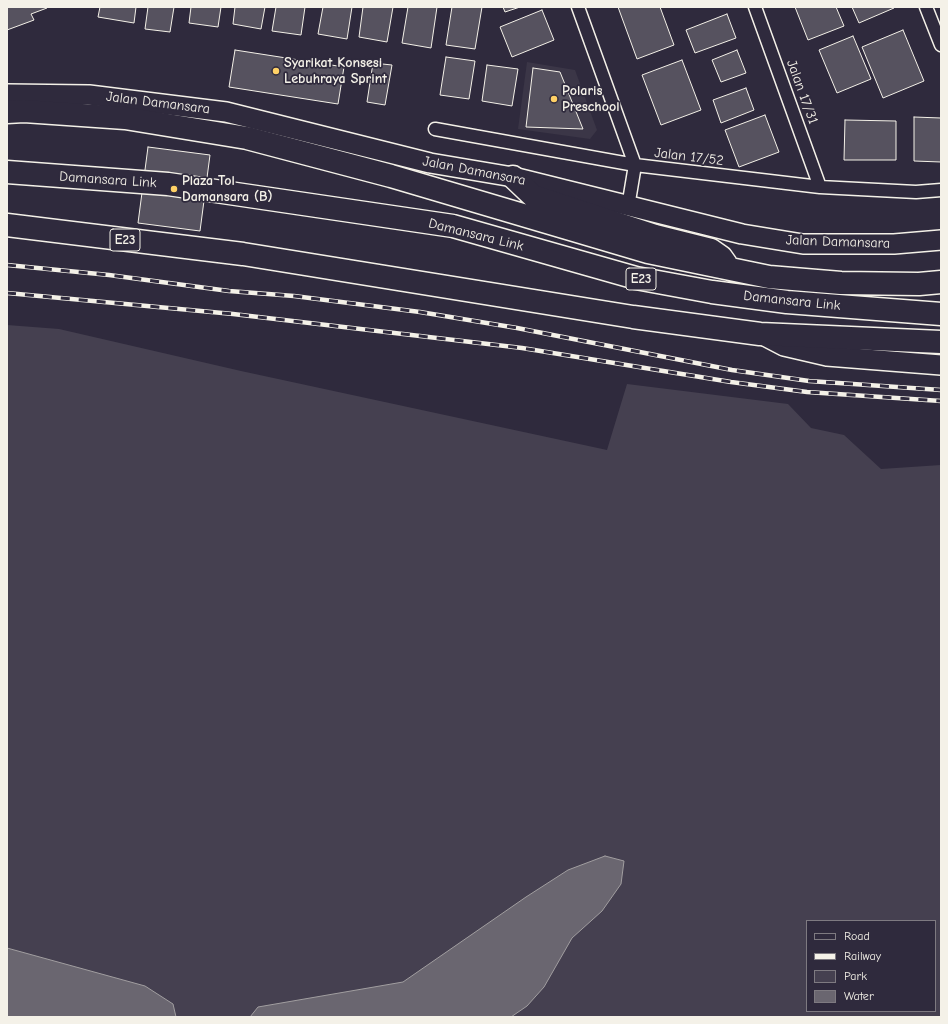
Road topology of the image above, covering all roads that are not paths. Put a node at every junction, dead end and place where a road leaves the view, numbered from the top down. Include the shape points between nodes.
1 (578, 7) edge
2 (755, 7) edge
3 (926, 7) edge
4 (941, 45) edge
5 (7, 94) edge
6 (7, 112) edge
7 (436, 129) dead end
8 (634, 166) junction
9 (7, 172) edge
10 (513, 177) junction
11 (820, 187) junction
12 (941, 190) edge
13 (628, 207) junction
14 (7, 225) edge
15 (941, 240) edge
16 (729, 269) junction
17 (941, 282) edge
18 (941, 314) edge
19 (760, 334) junction
20 (941, 342) edge
21 (941, 366) edge

1 - 8 street
2 - 11 street, Jalan 17/31
3 - 4 street
5 - 10 main road, Jalan Damansara via 89,95 226,112 430,163
6 - 16 highway via 125,118 247,138 391,176 648,252
7 - 8 street, Jalan 17/52
8 - 11 street, Jalan 17/52
8 - 13 street
9 - 18 highway, Damansara Link / E23 via 168,184 453,226 636,278 712,292 787,302
10 - 13 main road, Jalan Damansara
10 - 16 highway via 533,196 550,203 655,236 711,250
11 - 12 street, Jalan 17/52 via 916,192
13 - 15 main road, Jalan Damansara via 742,234 803,244 894,244
14 - 19 highway, E23 via 243,254 633,317
16 - 17 highway via 769,277 841,283
19 - 20 highway, E23
19 - 21 main road via 784,346 827,356

